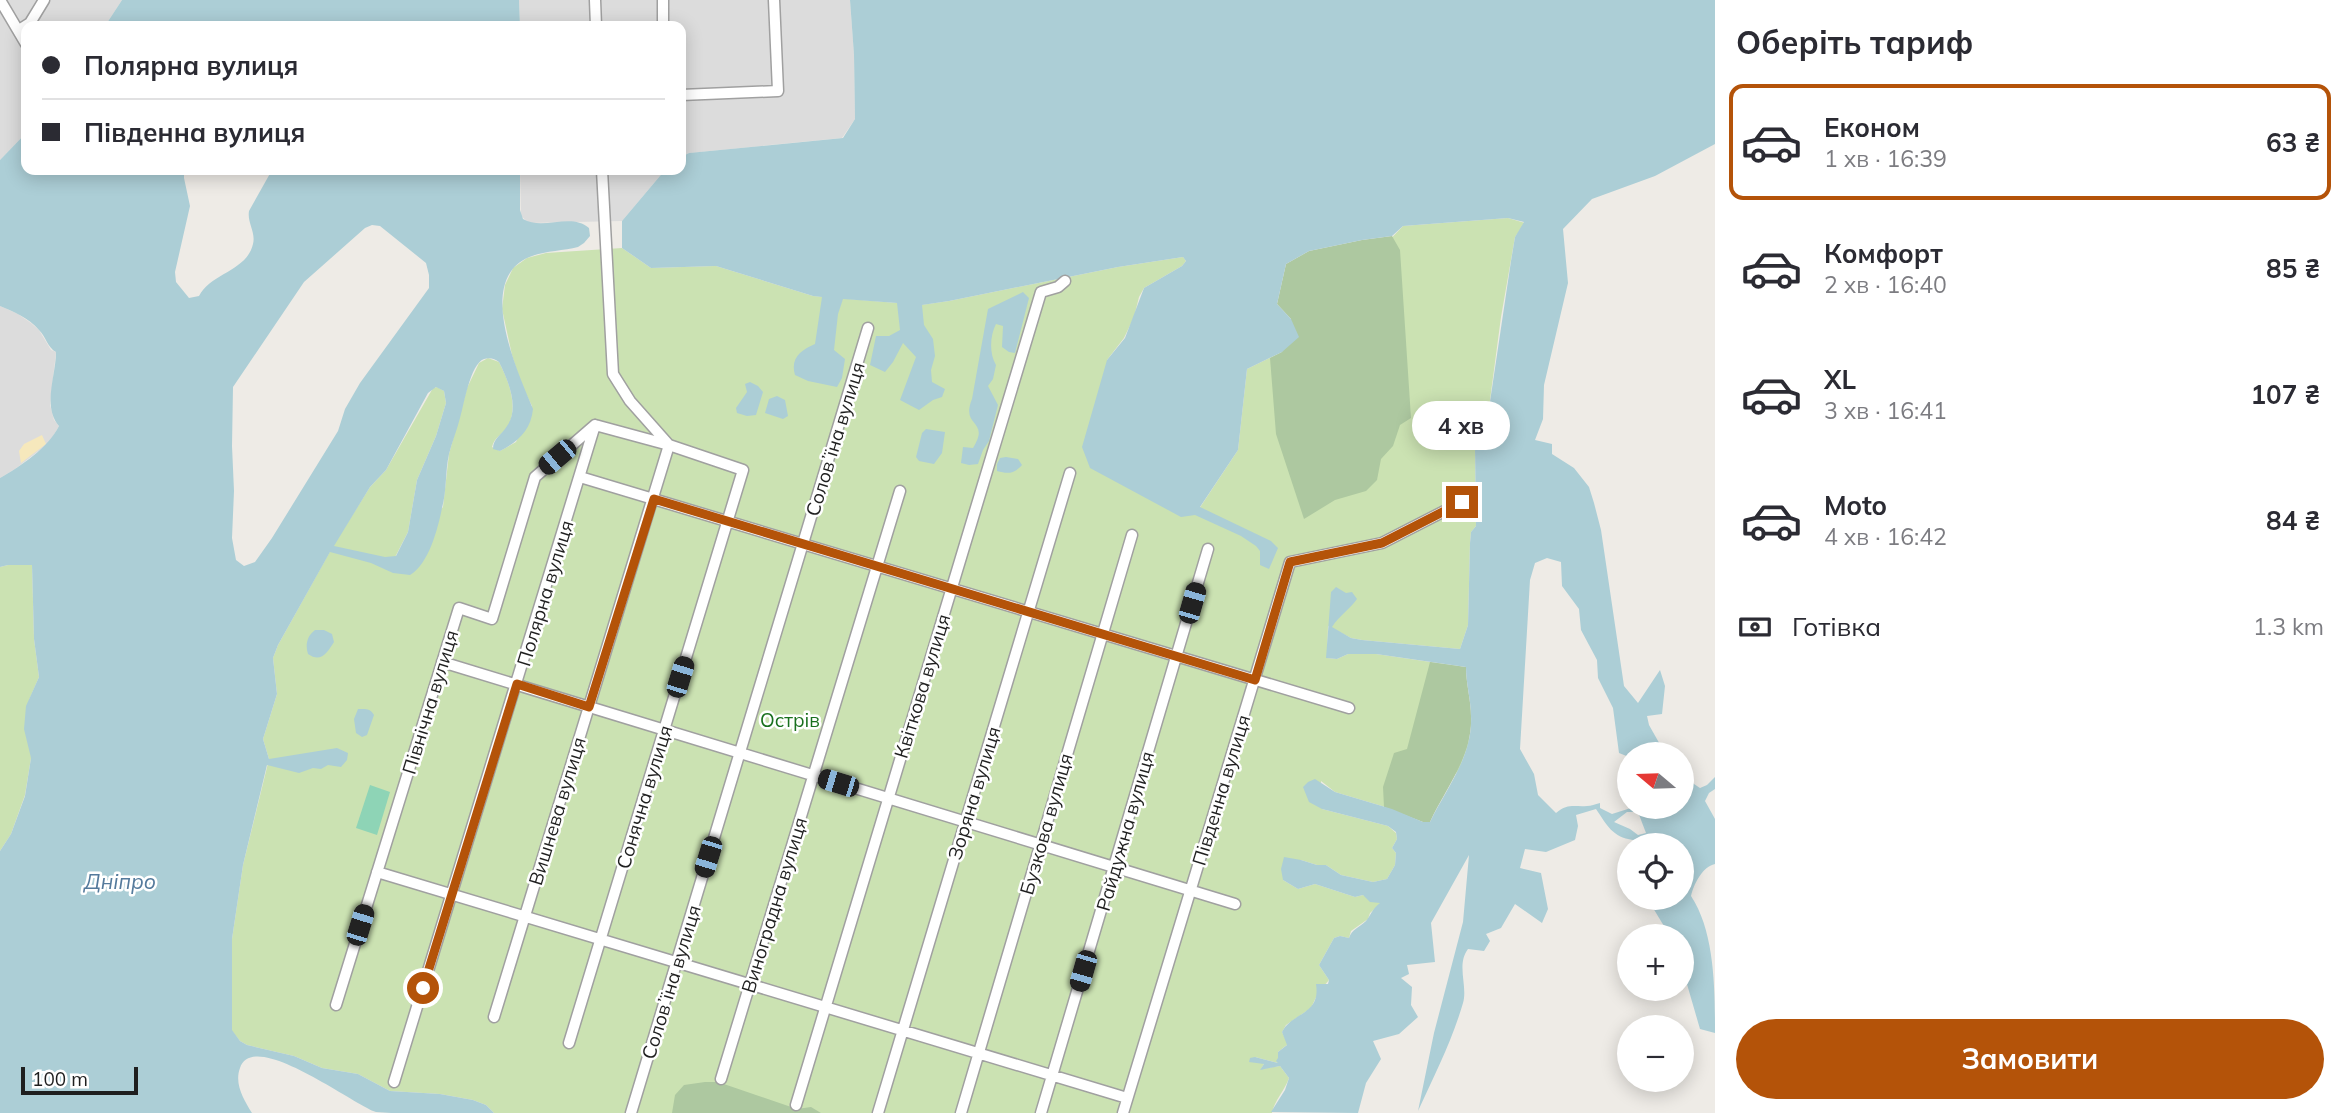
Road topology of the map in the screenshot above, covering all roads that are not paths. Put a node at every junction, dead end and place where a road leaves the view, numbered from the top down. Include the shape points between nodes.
1 (0, 0) edge
2 (44, 0) edge
3 (595, 0) edge
4 (663, 0) edge
5 (774, 0) edge
6 (31, 21) edge
7 (596, 21) edge
8 (663, 21) edge
9 (19, 30) joint
10 (21, 34) edge
11 (686, 95) edge
12 (602, 175) edge
13 (1065, 281) dead end
14 (868, 328) dead end
15 (595, 425) junction
16 (669, 445) junction
17 (1070, 473) dead end
18 (580, 477) junction
19 (900, 491) dead end
20 (654, 499) junction
21 (1462, 502) dead end
22 (729, 521) junction
23 (1132, 535) dead end
24 (803, 545) junction
25 (1208, 549) dead end
26 (878, 565) junction
27 (952, 588) junction
28 (1029, 611) junction
29 (1102, 633) junction
30 (1176, 656) junction
31 (442, 662) junction
32 (1255, 680) junction
33 (517, 684) junction
34 (589, 707) junction
35 (1349, 708) dead end
36 (664, 730) junction
37 (740, 753) junction
38 (813, 775) junction
39 (888, 798) junction
40 (965, 822) junction
41 (1040, 845) junction
42 (1114, 867) junction
43 (377, 872) junction
44 (1191, 891) junction
45 (452, 894) junction
46 (1235, 904) dead end
47 (525, 916) junction
48 (600, 939) junction
49 (677, 962) junction
50 (750, 984) junction
51 (335, 1005) dead end
52 (825, 1007) junction
53 (494, 1017) dead end
54 (903, 1030) junction
55 (569, 1043) dead end
56 (978, 1053) junction
57 (1052, 1075) junction
58 (721, 1079) dead end
59 (394, 1082) dead end
60 (1128, 1098) junction
61 (796, 1105) dead end
62 (631, 1113) edge
63 (878, 1113) edge
64 (961, 1113) edge
65 (1041, 1113) edge
66 (1123, 1113) edge

1 - 9 street
2 - 6 street
3 - 7 street
4 - 8 street
5 - 11 street via 778,91
9 - 10 street
12 - 16 street via 613,374
13 - 27 street, Квіткова вулиця via 1041,292
14 - 24 street, Соловʼїна вулиця
15 - 16 street
15 - 18 street, Полярна вулиця
15 - 31 street, Північна вулиця via 536,477 492,618 459,608
16 - 20 street, Вишнева вулиця
16 - 22 street, Сонячна вулиця via 743,470
17 - 28 street, Зоряна вулиця
18 - 20 street
18 - 33 street, Полярна вулиця
19 - 26 street, Виноградна вулиця
20 - 22 street
20 - 34 street, Вишнева вулиця
21 - 32 street, Південна вулиця via 1382,543 1290,562
22 - 24 street
22 - 36 street, Сонячна вулиця
23 - 29 street, Бузкова вулиця
24 - 26 street
24 - 37 street, Соловʼїна вулиця
25 - 30 street, Райдужна вулиця
26 - 27 street
26 - 38 street, Виноградна вулиця
27 - 28 street
27 - 39 street, Квіткова вулиця
28 - 29 street
28 - 40 street, Зоряна вулиця
29 - 30 street
29 - 41 street, Бузкова вулиця
30 - 32 street
30 - 42 street, Райдужна вулиця
31 - 33 street
31 - 43 street, Північна вулиця
32 - 35 street
32 - 44 street, Південна вулиця
33 - 34 street
33 - 45 street, Полярна вулиця
34 - 36 street
34 - 47 street, Вишнева вулиця
36 - 37 street
36 - 48 street, Сонячна вулиця
37 - 38 street
37 - 49 street, Соловʼїна вулиця
38 - 39 street
38 - 50 street, Виноградна вулиця
39 - 40 street
39 - 52 street, Квіткова вулиця
40 - 41 street
40 - 54 street, Зоряна вулиця
41 - 42 street
41 - 56 street, Бузкова вулиця
42 - 44 street
42 - 57 street, Райдужна вулиця
43 - 45 street
43 - 51 street, Північна вулиця
44 - 46 street
44 - 60 street, Південна вулиця
45 - 47 street
45 - 59 street, Полярна вулиця
47 - 48 street
47 - 53 street, Вишнева вулиця
48 - 49 street
48 - 55 street, Сонячна вулиця
49 - 50 street
49 - 62 street, Соловʼїна вулиця
50 - 52 street
50 - 58 street, Виноградна вулиця
52 - 54 street
52 - 61 street, Квіткова вулиця
54 - 56 street
54 - 63 street, Зоряна вулиця
56 - 57 street
56 - 64 street, Бузкова вулиця
57 - 60 street
57 - 65 street, Райдужна вулиця
60 - 66 street, Південна вулиця

